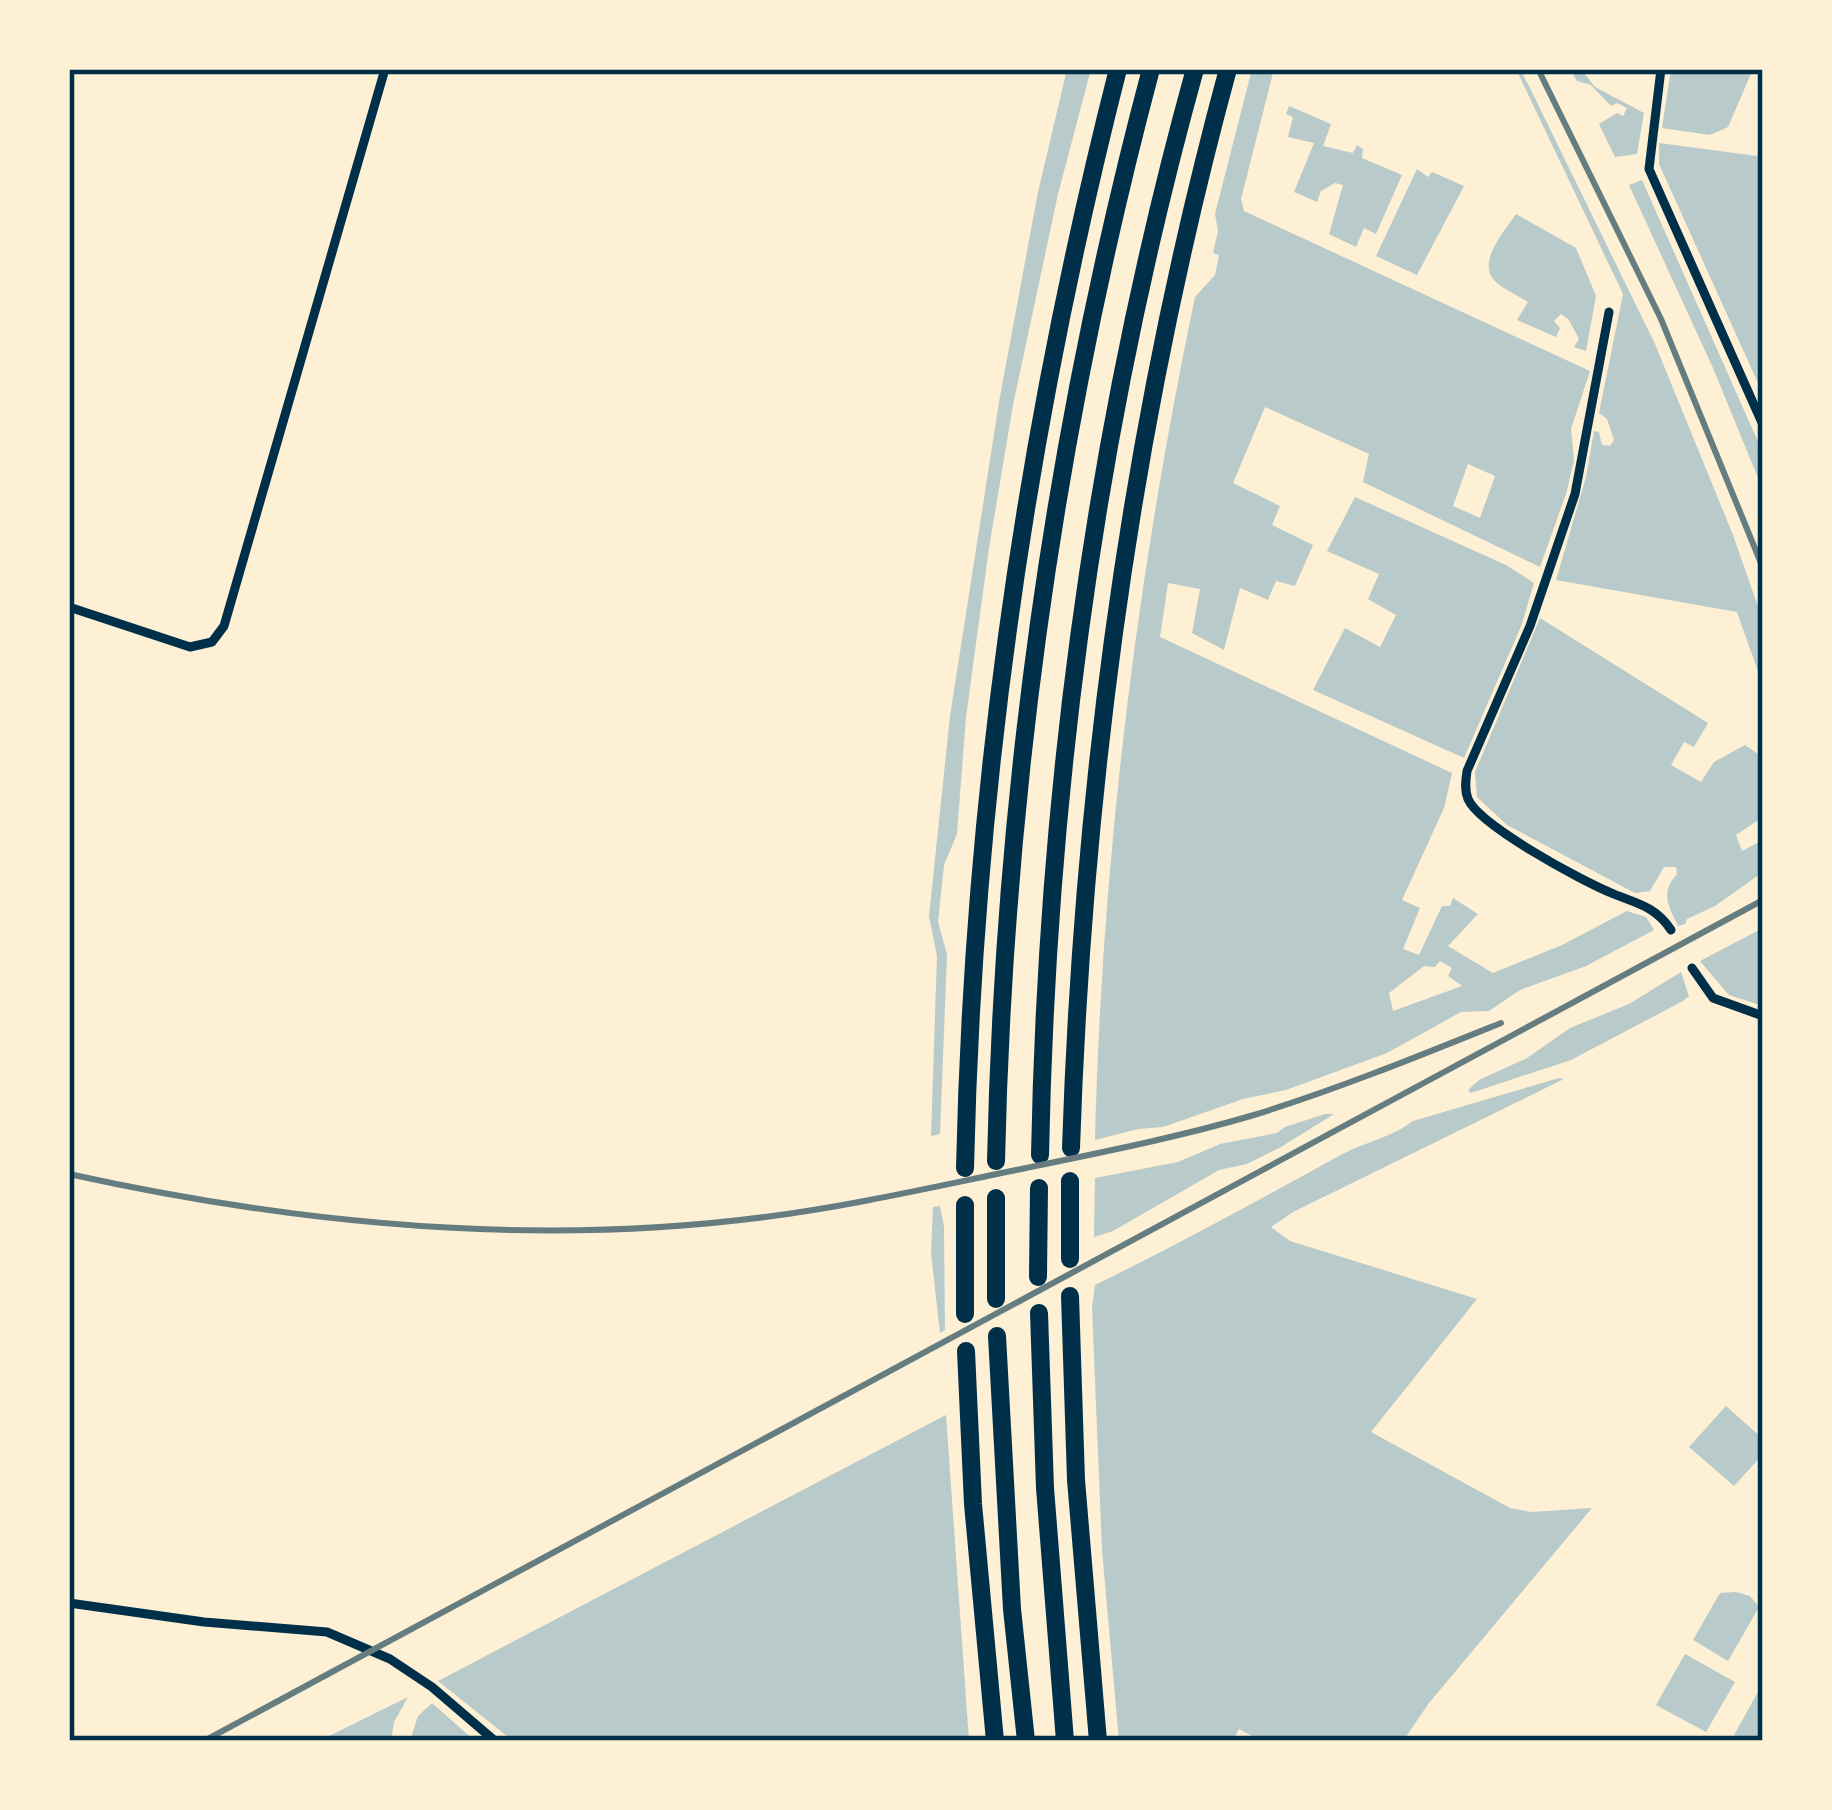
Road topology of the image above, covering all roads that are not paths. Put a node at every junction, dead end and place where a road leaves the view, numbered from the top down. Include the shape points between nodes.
1 (386, 69) edge
2 (1118, 69) edge
3 (1151, 69) edge
4 (1195, 69) edge
5 (1228, 69) edge
6 (1661, 69) edge
7 (1609, 312) dead end
8 (1763, 425) edge
9 (69, 607) edge
10 (1671, 930) dead end
11 (1691, 968) dead end
12 (1763, 1016) edge
13 (1071, 1148) dead end
14 (1040, 1155) dead end
15 (997, 1162) dead end
16 (965, 1168) dead end
17 (1070, 1180) dead end
18 (1039, 1188) dead end
19 (996, 1198) dead end
20 (965, 1205) dead end
21 (1070, 1259) dead end
22 (1038, 1277) dead end
23 (1070, 1296) dead end
24 (996, 1299) dead end
25 (1039, 1312) dead end
26 (965, 1314) dead end
27 (997, 1336) dead end
28 (966, 1351) dead end
29 (69, 1603) edge
30 (495, 1741) edge
31 (994, 1741) edge
32 (1026, 1741) edge
33 (1066, 1741) edge
34 (1098, 1741) edge

1 - 9 street via 224,626 212,642 190,647
2 - 16 highway via 1042,404 1010,603 975,926
3 - 15 highway via 1092,313 1045,580 1013,842
4 - 14 highway via 1128,353 1090,565 1056,844
5 - 13 highway via 1166,324 1118,595 1089,824
6 - 8 street via 1649,169
7 - 10 street via 1575,494 1530,626 1467,771 1466,793 1522,844 1655,910
11 - 12 street via 1713,998
17 - 21 highway
18 - 22 highway
19 - 24 highway
20 - 26 highway
23 - 34 highway
25 - 33 highway
27 - 32 highway
28 - 31 highway
29 - 30 street via 327,1632 404,1668

